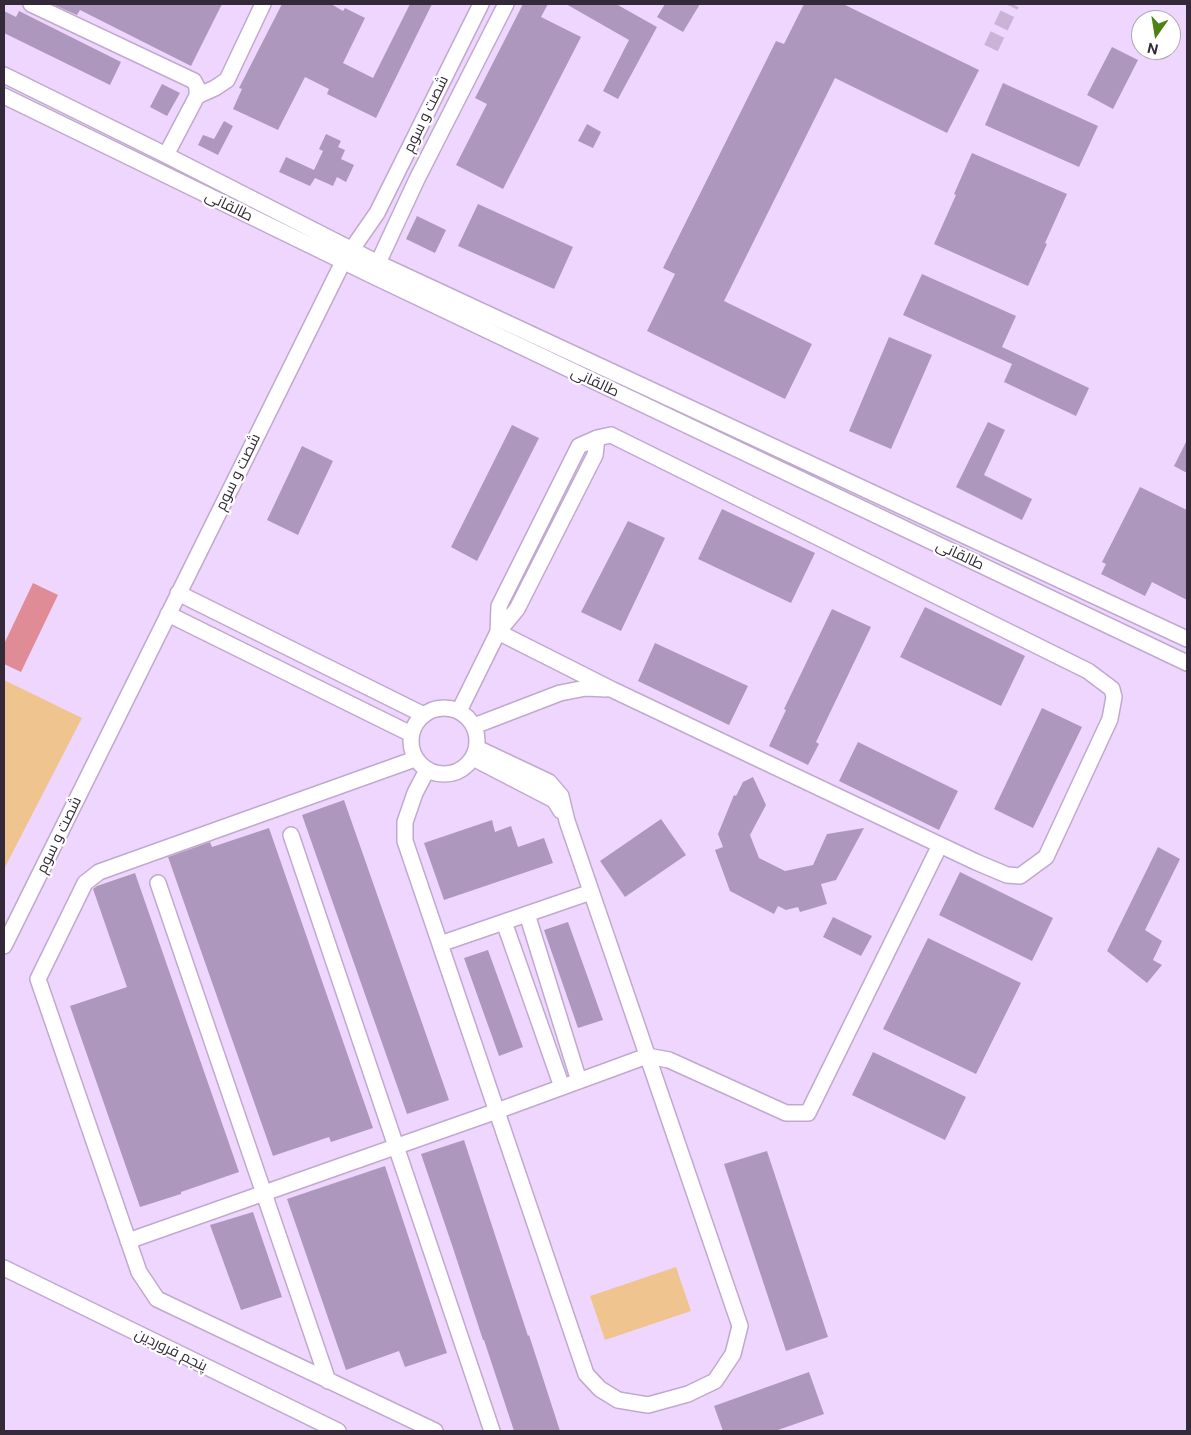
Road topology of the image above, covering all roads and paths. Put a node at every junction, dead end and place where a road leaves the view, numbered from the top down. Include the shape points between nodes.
1 (31, 4) edge
2 (263, 4) edge
3 (481, 4) edge
4 (506, 4) edge
5 (4, 75) edge
6 (4, 96) edge
7 (197, 96) junction
8 (166, 155) junction
9 (347, 256) junction
10 (378, 263) junction
11 (178, 593) junction
12 (168, 614) junction
13 (498, 632) junction
14 (1187, 639) edge
15 (1187, 663) edge
16 (613, 690) junction
17 (459, 711) junction
18 (424, 715) junction
19 (474, 726) junction
20 (412, 734) junction
21 (475, 753) junction
22 (421, 764) junction
23 (291, 835) dead end
24 (940, 845) junction
25 (158, 883) dead end
26 (591, 892) junction
27 (527, 914) junction
28 (504, 922) junction
29 (440, 944) junction
30 (4, 946) edge
31 (647, 1056) junction
32 (580, 1081) junction
33 (562, 1087) junction
34 (497, 1111) junction
35 (396, 1147) junction
36 (265, 1193) junction
37 (128, 1241) junction
38 (4, 1268) edge
39 (328, 1381) junction
40 (338, 1431) edge
41 (435, 1431) edge
42 (492, 1431) edge

1 - 7 street via 194,81
2 - 7 street via 227,80
3 - 9 street, شصت و سوم via 377,214
4 - 10 street
5 - 8 street, طالقانی
6 - 9 street, طالقانی
7 - 8 street
8 - 9 street, طالقانی
9 - 10 street, طالقانی
9 - 11 street, شصت و سوم
9 - 15 street, طالقانی
10 - 14 street, طالقانی
11 - 12 street, شصت و سوم
11 - 18 street
12 - 20 street
12 - 30 street, شصت و سوم
13 - 16 street
13 - 17 street
13 - 24 street via 517,609 595,455 597,438 611,436 1088,671 1112,688 1114,697 1110,719 1046,857 1020,876 1007,875
16 - 19 street via 586,688 560,693
16 - 24 street
17 - 18 street via 437,708
17 - 19 street
18 - 20 street
19 - 21 street via 477,736
20 - 22 street via 411,749
21 - 22 street via 466,767 456,773 433,773
21 - 26 street via 554,800 567,821
22 - 29 street via 405,822 405,841
22 - 37 street via 99,872 85,883 38,978
23 - 35 street
24 - 31 street via 808,1113 786,1113 669,1060
25 - 36 street
26 - 27 street
26 - 31 street
27 - 28 street
27 - 32 street
28 - 29 street
28 - 33 street
29 - 34 street
31 - 32 street
31 - 34 street via 740,1326 734,1354 715,1381 688,1394 648,1405 618,1400 600,1389 586,1374
32 - 33 street
33 - 34 street
34 - 35 street
35 - 36 street
35 - 42 street
36 - 37 street
36 - 39 street
37 - 39 street via 139,1272 157,1299
38 - 40 street, پنجم فروردین
39 - 41 street

